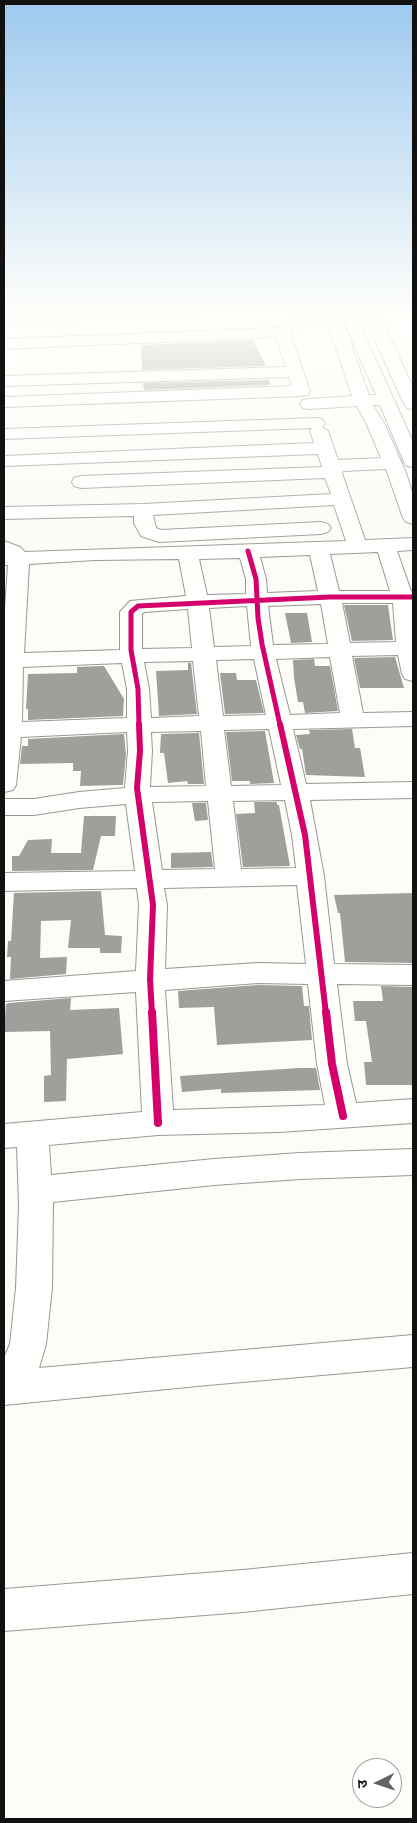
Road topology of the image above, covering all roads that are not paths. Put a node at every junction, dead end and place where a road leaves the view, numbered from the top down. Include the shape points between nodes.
1 (305, 395) edge
2 (360, 395) edge
3 (383, 395) edge
4 (130, 396) joint
5 (4, 402) edge
6 (387, 403) junction
7 (363, 404) junction
8 (310, 407) junction
9 (133, 429) junction
10 (4, 434) edge
11 (325, 448) junction
12 (140, 455) junction
13 (80, 459) junction
14 (4, 461) edge
15 (413, 462) edge
16 (393, 463) junction
17 (332, 469) junction
18 (81, 482) junction
19 (342, 500) junction
20 (143, 510) junction
21 (83, 512) junction
22 (4, 513) edge
23 (413, 518) edge
24 (354, 536) junction
25 (385, 544) junction
26 (413, 544) edge
27 (318, 547) junction
28 (248, 551) junction
29 (188, 553) junction
30 (9, 555) edge
31 (330, 597) junction
32 (408, 597) edge
33 (257, 599) junction
34 (198, 602) junction
35 (411, 648) edge
36 (339, 649) junction
37 (264, 654) junction
38 (203, 655) junction
39 (132, 656) junction
40 (8, 660) edge
41 (413, 674) edge
42 (413, 719) edge
43 (353, 721) junction
44 (211, 724) junction
45 (279, 724) junction
46 (139, 725) junction
47 (7, 730) edge
48 (4, 785) edge
49 (413, 790) edge
50 (296, 792) junction
51 (219, 794) junction
52 (138, 795) junction
53 (4, 807) edge
54 (311, 876) junction
55 (229, 878) junction
56 (149, 879) junction
57 (4, 882) edge
58 (322, 975) junction
59 (413, 975) edge
60 (150, 979) junction
61 (4, 991) edge
62 (413, 1111) edge
63 (343, 1116) junction
64 (158, 1123) junction
65 (18, 1135) edge
66 (413, 1162) edge
67 (35, 1190) junction
68 (413, 1351) edge
69 (4, 1384) edge
70 (4, 1388) edge
71 (413, 1573) edge
72 (4, 1610) edge

1 - 8 street
2 - 7 street
3 - 6 street
4 - 5 street
4 - 8 street
6 - 7 street
6 - 15 street
7 - 8 street
7 - 16 street
8 - 9 street
8 - 11 street
9 - 10 street
9 - 12 street
11 - 12 street
11 - 17 street
12 - 13 street
13 - 14 street
13 - 18 street
16 - 17 street
16 - 23 street
17 - 18 street
17 - 19 street
18 - 21 street
19 - 20 street
19 - 24 street
20 - 21 street
20 - 24 street via 148,532 159,536
21 - 22 street
24 - 25 street
24 - 27 street
25 - 26 street
25 - 32 street
27 - 28 street
27 - 31 street
28 - 29 street
28 - 33 street via 256,579
29 - 30 street
29 - 34 street
30 - 40 street
31 - 32 street
31 - 33 street
31 - 36 street
32 - 35 street via 404,629
33 - 34 street
33 - 37 street
34 - 38 street
34 - 39 street via 138,606 133,610
35 - 36 street
35 - 41 street
36 - 37 street
36 - 43 street
37 - 38 street
37 - 45 street
38 - 39 street
38 - 44 street
39 - 40 street
39 - 46 street via 138,689
40 - 47 street
42 - 43 street
43 - 45 street
44 - 45 street
44 - 46 street
44 - 51 street
45 - 50 street
46 - 47 street
46 - 52 street
47 - 48 street
49 - 50 street
50 - 51 street
50 - 54 street
51 - 52 street
51 - 55 street
52 - 53 street via 34,807
52 - 56 street
54 - 55 street
54 - 58 street
55 - 56 street
56 - 57 street
56 - 60 street via 153,905
58 - 59 street
58 - 60 street via 258,973
58 - 63 street via 332,1064
60 - 61 street
60 - 64 street
62 - 63 street
63 - 64 street
64 - 65 street
65 - 67 street
66 - 67 street via 214,1172
67 - 69 street via 34,1288 28,1344 22,1364
68 - 70 street
71 - 72 street via 243,1591

